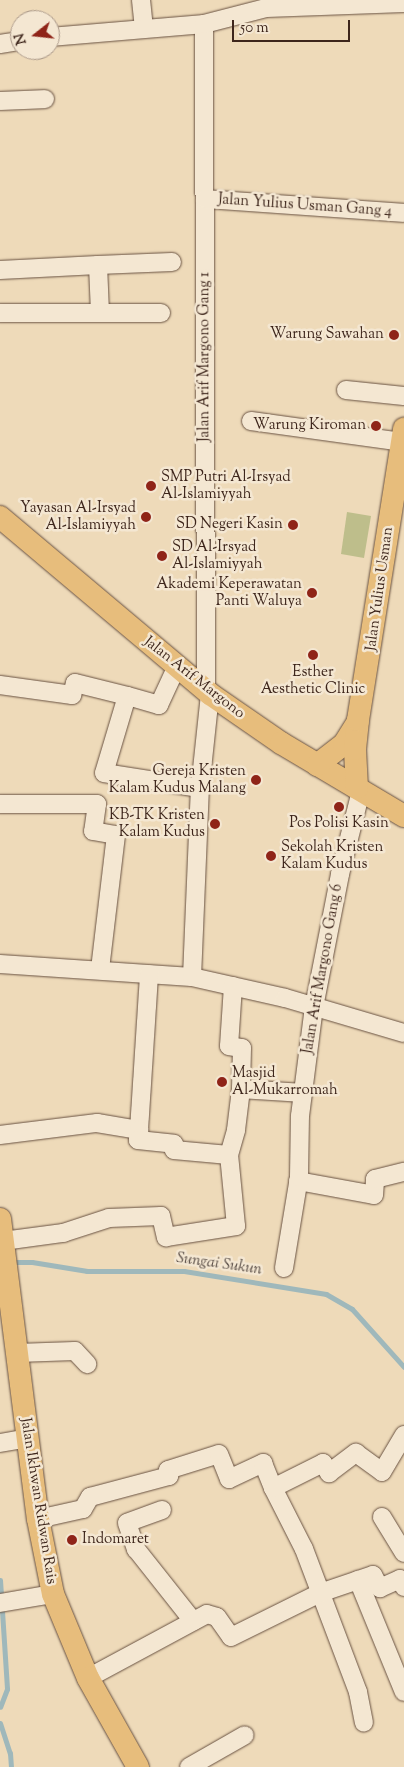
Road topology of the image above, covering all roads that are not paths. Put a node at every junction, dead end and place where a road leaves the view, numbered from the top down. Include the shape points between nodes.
1 (141, 0) edge
2 (404, 3) edge
3 (266, 4) edge
4 (204, 24) junction
5 (144, 28) junction
6 (60, 36) edge
7 (44, 99) dead end
8 (0, 101) edge
9 (205, 199) junction
10 (404, 213) edge
11 (172, 262) dead end
12 (98, 265) junction
13 (0, 270) edge
14 (100, 313) junction
15 (0, 314) edge
16 (160, 314) dead end
17 (346, 390) dead end
18 (404, 396) edge
19 (251, 420) dead end
20 (403, 436) edge
21 (400, 484) edge
22 (0, 517) edge
23 (177, 666) junction
24 (0, 685) edge
25 (208, 692) junction
26 (127, 696) junction
27 (358, 720) junction
28 (317, 765) junction
29 (200, 788) junction
30 (359, 790) junction
31 (0, 804) edge
32 (404, 816) edge
33 (0, 964) edge
34 (100, 970) junction
35 (149, 974) junction
36 (192, 977) junction
37 (233, 986) junction
38 (314, 1007) junction
39 (404, 1032) edge
40 (241, 1089) junction
41 (303, 1093) junction
42 (139, 1130) junction
43 (0, 1135) edge
44 (229, 1155) junction
45 (404, 1172) edge
46 (298, 1181) junction
47 (0, 1219) edge
48 (4, 1243) junction
49 (284, 1268) dead end
50 (17, 1350) junction
51 (87, 1364) dead end
52 (404, 1435) edge
53 (27, 1438) junction
54 (0, 1443) edge
55 (273, 1488) junction
56 (162, 1510) dead end
57 (382, 1517) dead end
58 (38, 1519) junction
59 (404, 1553) edge
60 (358, 1580) junction
61 (404, 1587) edge
62 (320, 1593) junction
63 (53, 1594) junction
64 (3, 1602) edge
65 (198, 1618) junction
66 (88, 1678) junction
67 (404, 1692) edge
68 (364, 1722) dead end
69 (245, 1735) dead end
70 (138, 1767) edge
71 (189, 1767) edge

1 - 5 street
2 - 3 street
3 - 4 street
4 - 5 street
4 - 9 street, Jalan Arif Margono Gang 1
5 - 6 street
7 - 8 street
9 - 10 street, Jalan Yulius Usman Gang 4
9 - 25 street, Jalan Arif Margono Gang 1
11 - 12 street
12 - 13 street
12 - 14 street
14 - 15 street
14 - 16 street
17 - 18 street
19 - 20 street
20 - 21 main road, Jalan Yulius Usman
21 - 27 main road, Jalan Yulius Usman
22 - 23 main road, Jalan Arif Margono
23 - 25 main road, Jalan Arif Margono
23 - 26 street via 159,705
24 - 26 street via 72,695 75,683
25 - 28 main road, Jalan Arif Margono
25 - 29 street, Jalan Arif Margono Gang 1
26 - 29 street via 104,773
27 - 28 main road, Jalan Yulius Usman via 344,744
27 - 30 main road, Jalan Yulius Usman via 355,749
28 - 30 main road, Jalan Arif Margono
29 - 36 street, Jalan Arif Margono Gang 1
30 - 32 main road, Jalan Arif Margono
30 - 38 street, Jalan Arif Margono Gang 6
31 - 34 street via 97,804 93,831 116,835
33 - 34 street
34 - 35 street
35 - 36 street
35 - 42 street
36 - 37 street
37 - 38 street
37 - 40 street via 229,1046 242,1048
38 - 39 street
38 - 41 street, Jalan Arif Margono Gang 6
40 - 41 street
40 - 44 street
41 - 46 street, Jalan Arif Margono Gang 6
42 - 43 street via 96,1123
42 - 44 street via 138,1140 174,1144 174,1150
44 - 48 street via 236,1226 166,1237 161,1216 109,1218 63,1233
45 - 46 street via 375,1179 374,1195
46 - 49 street, Jalan Arif Margono Gang 6
47 - 48 main road, Jalan Ikhwan Ridwan Rais
48 - 50 main road, Jalan Ikhwan Ridwan Rais
50 - 51 street via 75,1351
50 - 53 main road, Jalan Ikhwan Ridwan Rais
52 - 55 street via 382,1472 356,1453 330,1473 323,1463
53 - 54 street
53 - 58 main road, Jalan Ikhwan Ridwan Rais
55 - 58 street via 263,1463 229,1479 219,1454 168,1470 169,1476 90,1497 83,1509
55 - 62 street via 304,1549
56 - 65 street via 127,1523 136,1548
57 - 59 street
58 - 63 main road, Jalan Ikhwan Ridwan Rais
60 - 61 street via 373,1575 380,1588 400,1579
60 - 62 street
60 - 67 street
62 - 65 street via 231,1637 217,1617
62 - 68 street via 358,1692
63 - 64 street
63 - 66 main road, Jalan Ikhwan Ridwan Rais
65 - 66 street
66 - 70 main road, Jalan Ikhwan Ridwan Rais
69 - 71 street

